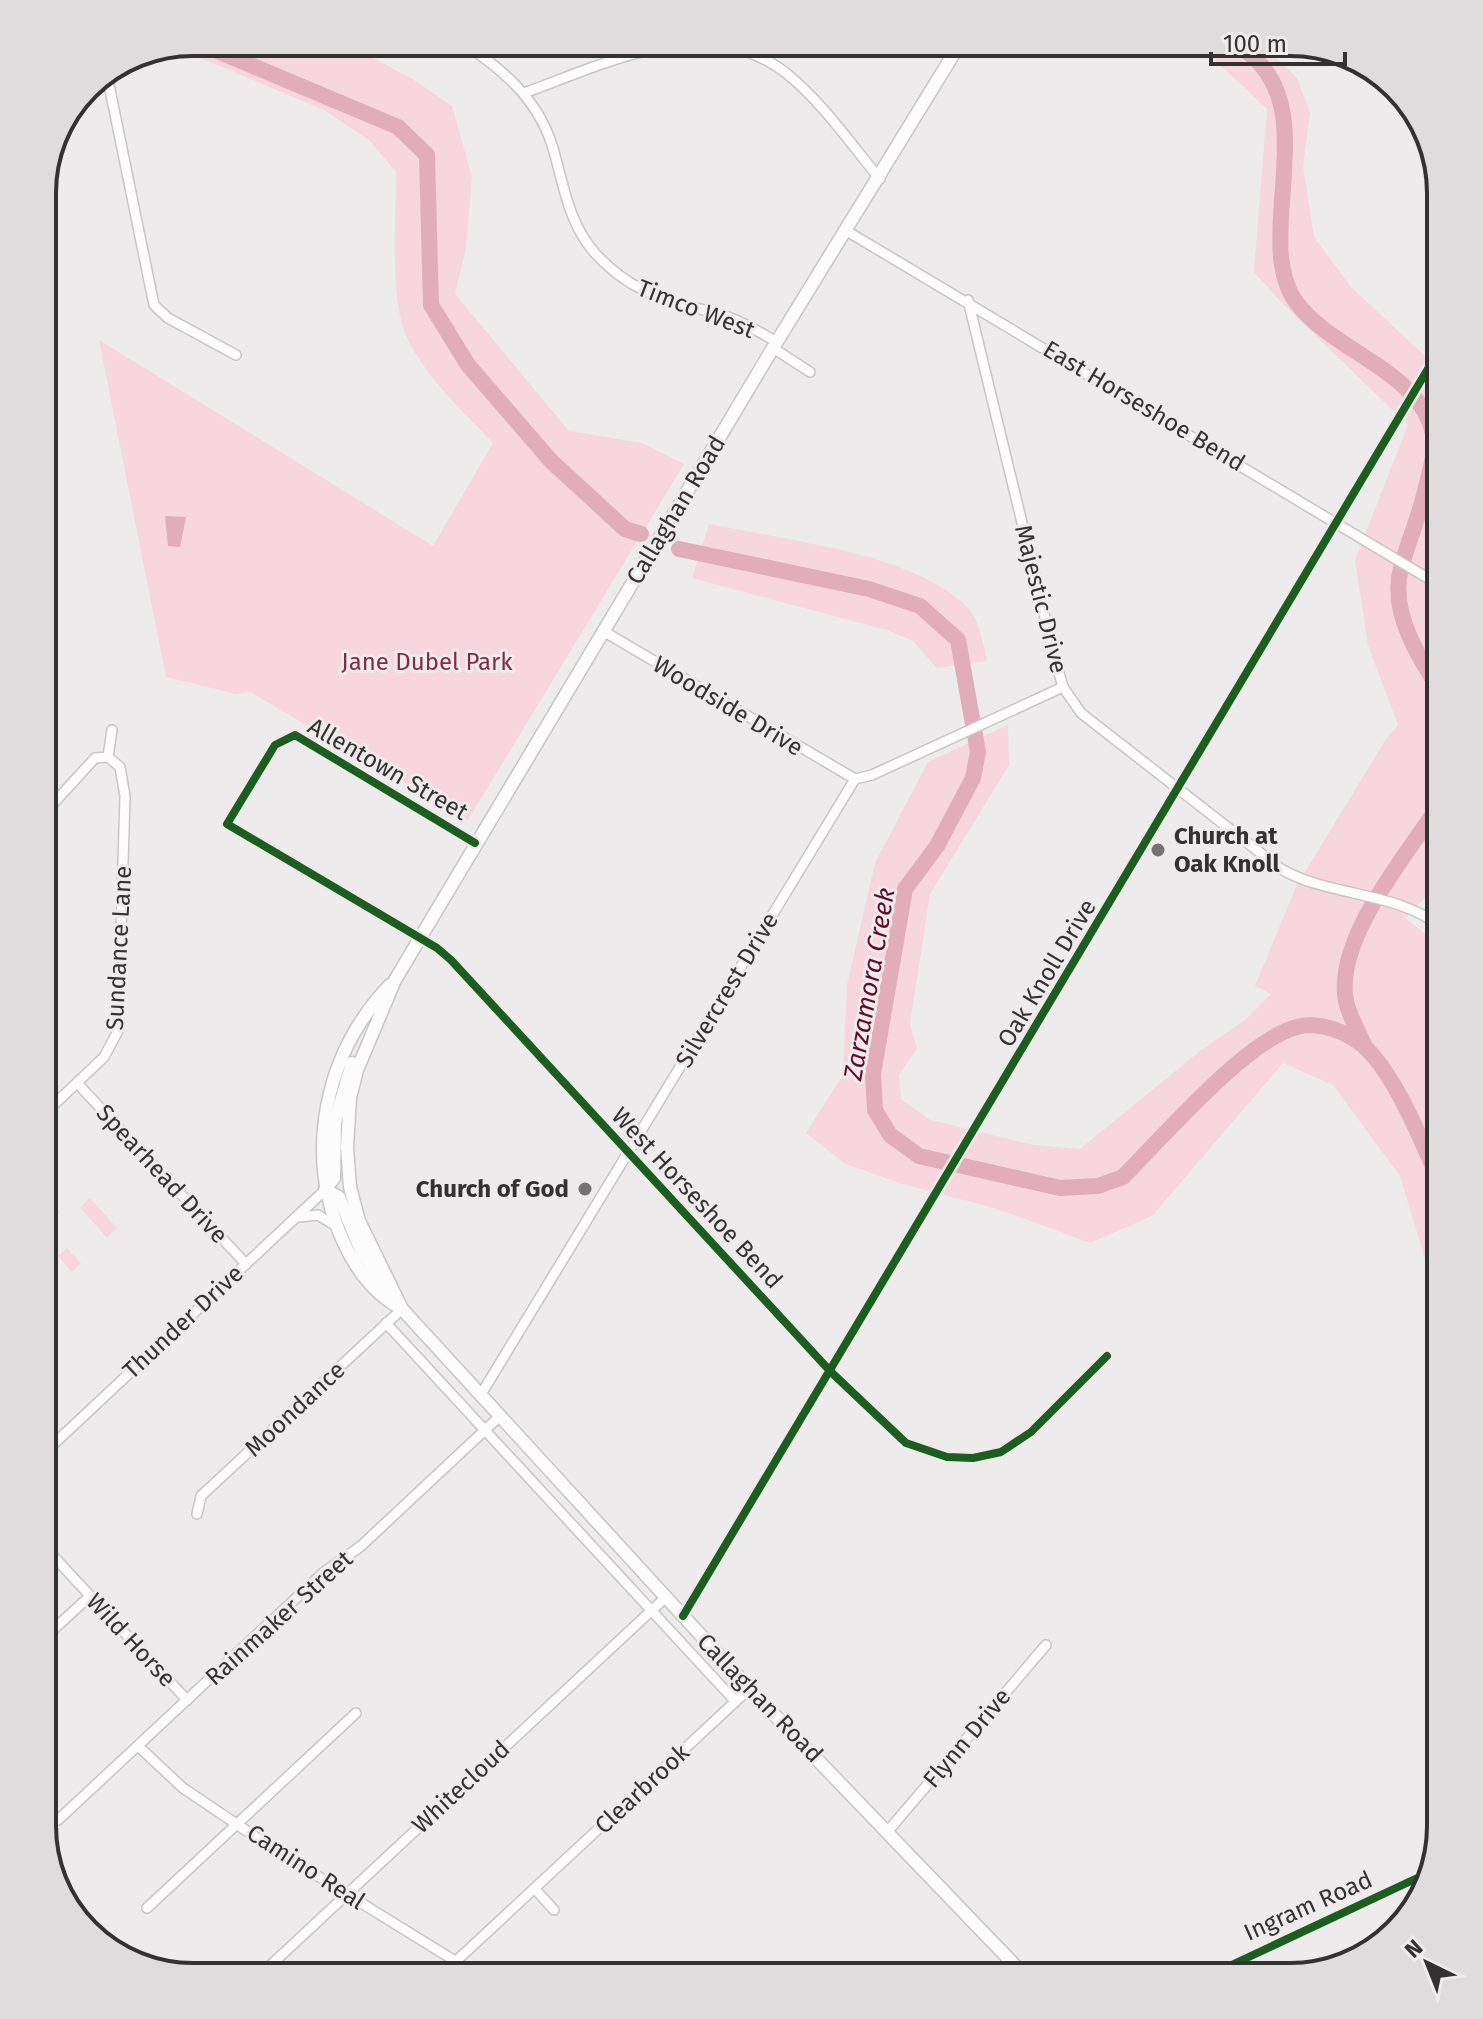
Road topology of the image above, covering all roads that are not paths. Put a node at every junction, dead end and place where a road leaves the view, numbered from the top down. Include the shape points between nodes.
1 (482, 56) edge
2 (630, 56) edge
3 (755, 56) edge
4 (953, 56) edge
5 (109, 86) edge
6 (524, 93) junction
7 (880, 179) junction
8 (845, 230) junction
9 (968, 300) junction
10 (775, 345) junction
11 (236, 355) dead end
12 (810, 372) dead end
13 (1427, 372) edge
14 (1338, 523) junction
15 (1427, 576) edge
16 (603, 631) junction
17 (1063, 687) junction
18 (112, 730) dead end
19 (281, 739) joint
20 (108, 757) junction
21 (855, 779) junction
22 (1179, 789) junction
23 (56, 801) edge
24 (475, 843) junction
25 (1427, 917) edge
26 (420, 937) junction
27 (395, 980) junction
28 (384, 1008) junction
29 (77, 1083) junction
30 (56, 1103) edge
31 (628, 1154) junction
32 (325, 1190) junction
33 (296, 1218) junction
34 (336, 1226) junction
35 (246, 1264) junction
36 (400, 1304) junction
37 (386, 1323) junction
38 (1107, 1356) dead end
39 (831, 1372) junction
40 (480, 1396) junction
41 (500, 1416) junction
42 (484, 1430) junction
43 (56, 1442) edge
44 (197, 1514) dead end
45 (56, 1559) edge
46 (90, 1596) junction
47 (666, 1597) junction
48 (652, 1610) junction
49 (683, 1616) junction
50 (56, 1627) edge
51 (1046, 1645) dead end
52 (749, 1689) junction
53 (187, 1700) junction
54 (735, 1701) junction
55 (356, 1713) dead end
56 (138, 1746) junction
57 (58, 1820) dead end
58 (238, 1823) junction
59 (888, 1831) junction
60 (1417, 1878) edge
61 (535, 1889) junction
62 (346, 1894) junction
63 (147, 1908) dead end
64 (554, 1910) dead end
65 (456, 1961) junction
66 (273, 1963) edge
67 (459, 1963) edge
68 (1013, 1963) edge
69 (1236, 1963) edge

1 - 6 street, Timco West
2 - 6 street
3 - 7 street via 811,97
4 - 7 main road, Callaghan Road
5 - 11 street via 154,305
6 - 10 street, Timco West via 548,133 574,221 605,263 650,295 740,322
7 - 8 main road, Callaghan Road
8 - 9 street, East Horseshoe Bend
8 - 10 main road, Callaghan Road
9 - 14 street, East Horseshoe Bend
9 - 17 street, Majestic Drive
10 - 12 street, Timco West
10 - 16 main road, Callaghan Road
13 - 14 street, Oak Knoll Drive
14 - 15 street, East Horseshoe Bend
14 - 22 street, Oak Knoll Drive
16 - 21 street, Woodside Drive
16 - 24 main road, Callaghan Road
17 - 21 street
17 - 22 street, Majestic Drive via 1095,726
18 - 20 street
19 - 24 street, Allentown Street via 304,738
19 - 26 street, West Horseshoe Bend via 227,824
20 - 23 street via 95,758
20 - 29 street, Sundance Lane via 120,767 125,796 120,1021 112,1046
21 - 31 street, Silvercrest Drive
22 - 25 street, Majestic Drive via 1300,879
22 - 39 street, Oak Knoll Drive
24 - 26 main road, Callaghan Road
26 - 27 main road, Callaghan Road
26 - 31 street, West Horseshoe Bend via 451,960
27 - 28 main road, Callaghan Road
27 - 32 main road, Callaghan Road via 374,1002 331,1083 323,1129
28 - 32 main road via 364,1034 343,1089 334,1178
28 - 36 main road, Callaghan Road via 350,1098 347,1162 359,1221
29 - 30 street, Sundance Lane
29 - 35 street, Spearhead Drive
31 - 39 street, West Horseshoe Bend
31 - 40 street, Silvercrest Drive
32 - 33 street, Thunder Drive
32 - 34 main road, Callaghan Road
32 - 36 main road via 339,1197 368,1264
33 - 34 street via 318,1215
33 - 35 street, Thunder Drive
34 - 36 main road, Callaghan Road via 367,1281 383,1299
35 - 43 street, Thunder Drive
36 - 37 street, Moondance
36 - 40 main road, Callaghan Road
37 - 42 street, Callaghan Road
37 - 44 street, Moondance via 201,1496
38 - 39 street, West Horseshoe Bend via 1018,1441 1001,1452 961,1458 936,1456 906,1443
39 - 49 street, Oak Knoll Drive
40 - 41 main road, Callaghan Road
41 - 42 street, Rainmaker Street
41 - 47 main road, Callaghan Road
42 - 48 street, Callaghan Road
42 - 53 street, Rainmaker Street
45 - 46 street, Wild Horse
46 - 50 street
46 - 53 street, Wild Horse
47 - 48 street, Whitecloud
47 - 49 main road, Callaghan Road
48 - 54 street, Callaghan Road
48 - 62 street, Whitecloud
49 - 52 main road, Callaghan Road
51 - 59 street, Flynn Drive
52 - 54 street, Clearbrook
52 - 59 main road, Callaghan Road
53 - 56 street, Rainmaker Street
54 - 61 street, Clearbrook
55 - 58 street
56 - 57 street, Rainmaker Street
56 - 58 street, Camino Real via 183,1788
58 - 62 street, Camino Real
58 - 63 street
59 - 68 main road, Callaghan Road
60 - 69 street, Ingram Road
61 - 64 street
61 - 65 street, Clearbrook
62 - 65 street, Camino Real
62 - 66 street, Whitecloud
65 - 67 street, Camino Real

